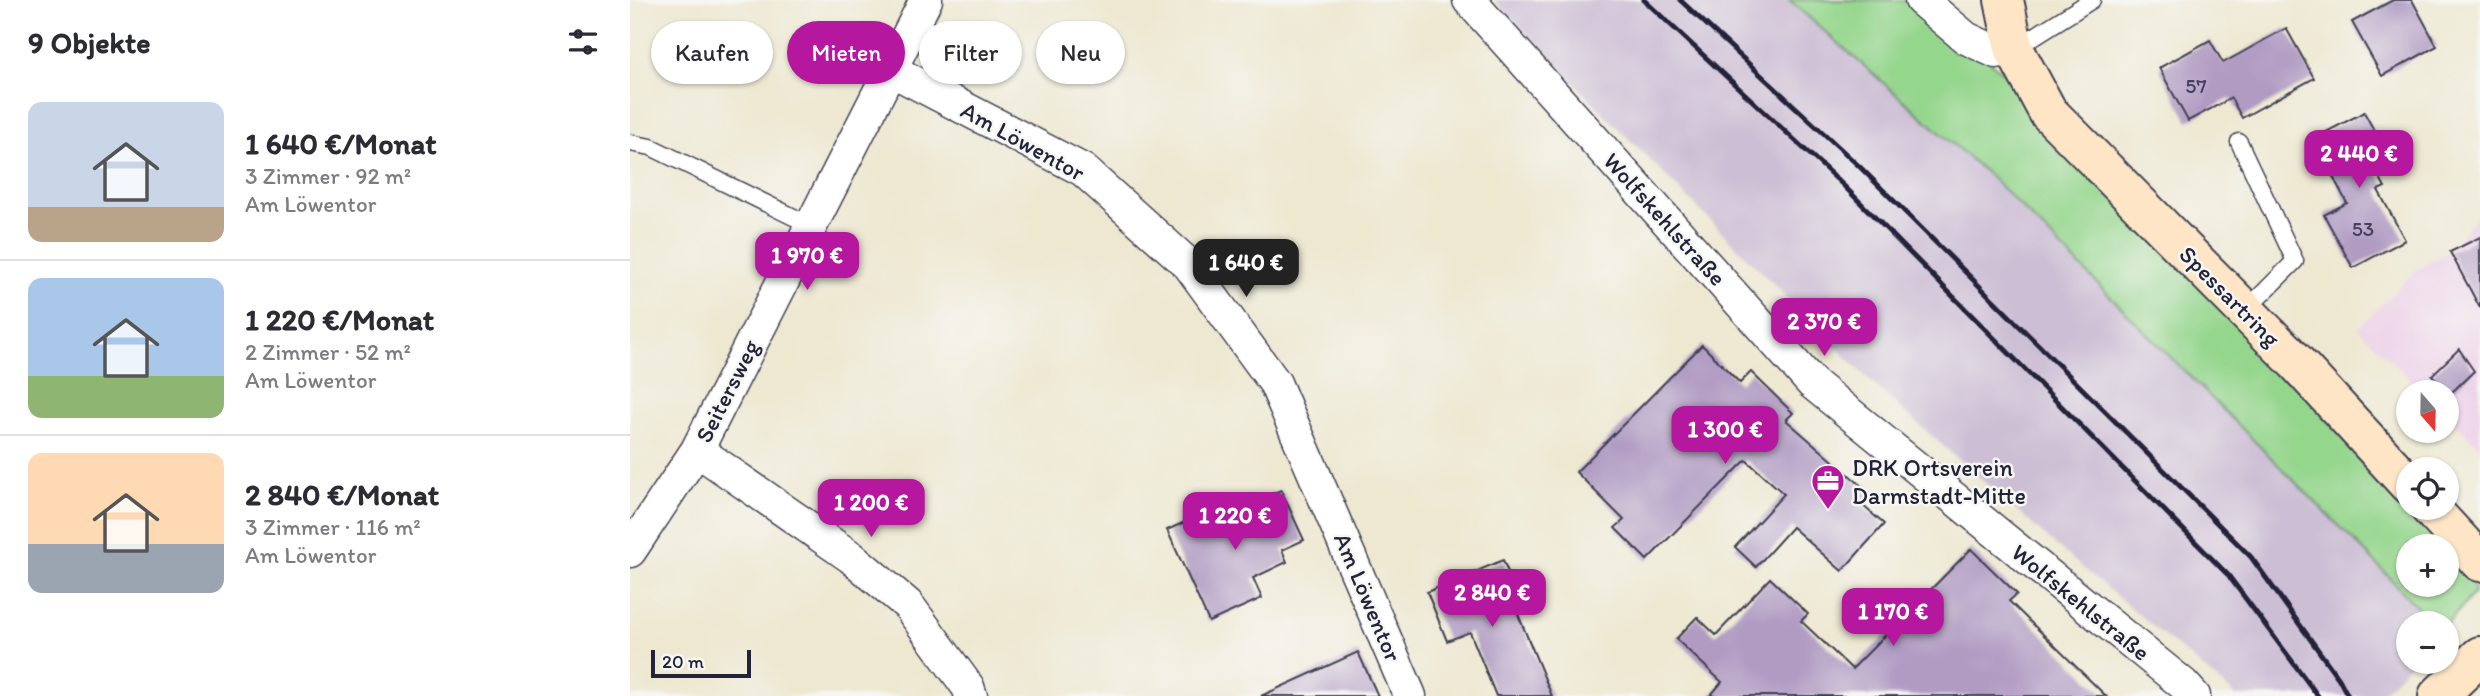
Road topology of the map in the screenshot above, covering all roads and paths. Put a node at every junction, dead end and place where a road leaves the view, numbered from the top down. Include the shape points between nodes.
1 (926, 0) edge
2 (1469, 0) edge
3 (1921, 0) edge
4 (2004, 0) edge
5 (2092, 0) edge
6 (905, 42) edge
7 (2014, 49) junction
8 (905, 77) edge
9 (884, 84) edge
10 (2239, 142) dead end
11 (630, 144) edge
12 (812, 226) junction
13 (2245, 311) junction
14 (697, 450) junction
15 (2396, 471) edge
16 (2441, 520) edge
17 (630, 551) edge
18 (2480, 562) edge
19 (2480, 656) edge
20 (971, 696) edge
21 (1410, 696) edge
22 (2194, 696) edge
23 (2438, 696) edge

1 - 6 street, Seitersweg
2 - 22 street, Wolfskehlstraße via 1812,383
3 - 7 street via 1966,38 1996,52
4 - 7 main road, Spessartring
5 - 7 lane
7 - 13 main road, Spessartring via 2048,112
8 - 21 street, Am Löwentor via 1083,170 1189,265 1275,383
9 - 12 street, Seitersweg
10 - 13 lane via 2295,261
11 - 12 lane via 651,148
12 - 14 street, Seitersweg
13 - 15 main road, Spessartring
14 - 17 street, Seitersweg
14 - 20 street via 851,557 908,605
16 - 18 main road
19 - 23 main road

